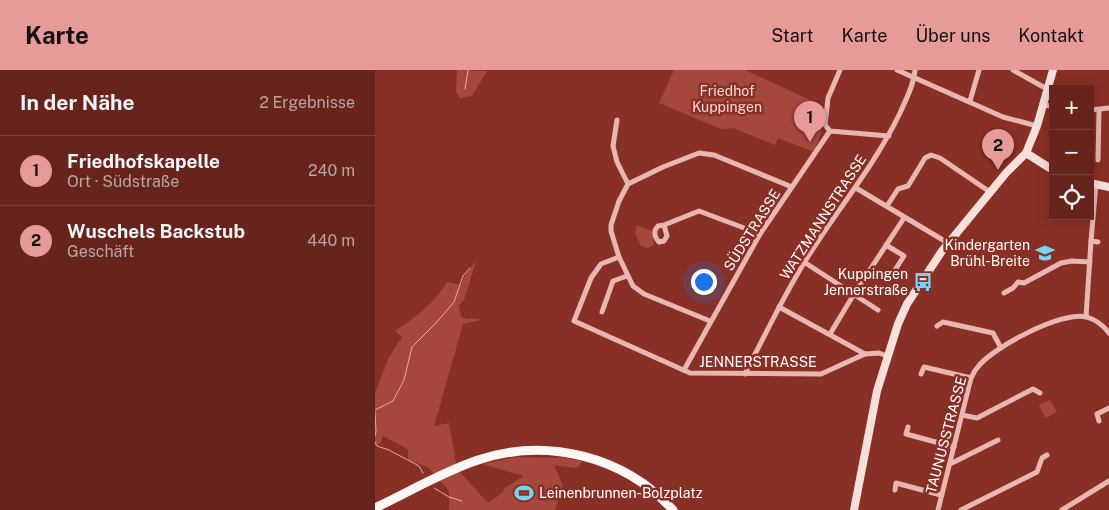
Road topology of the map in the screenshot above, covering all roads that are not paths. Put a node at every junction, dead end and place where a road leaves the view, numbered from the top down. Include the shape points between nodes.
1 (839, 70) edge
2 (897, 70) edge
3 (915, 70) edge
4 (979, 70) edge
5 (1013, 70) edge
6 (1053, 70) edge
7 (915, 77) junction
8 (1047, 90) junction
9 (970, 102) junction
10 (1043, 104) junction
11 (1049, 106) edge
12 (1109, 108) edge
13 (1094, 110) edge
14 (1099, 110) junction
15 (617, 120) dead end
16 (1037, 126) junction
17 (830, 132) junction
18 (889, 136) junction
19 (1026, 153) junction
20 (1098, 160) dead end
21 (1049, 167) edge
22 (628, 184) junction
23 (1094, 184) edge
24 (792, 187) junction
25 (1109, 187) edge
26 (856, 188) junction
27 (990, 192) junction
28 (887, 206) junction
29 (1094, 213) edge
30 (904, 218) junction
31 (664, 225) dead end
32 (760, 234) junction
33 (949, 243) junction
34 (886, 245) junction
35 (619, 257) junction
36 (804, 262) junction
37 (1090, 262) junction
38 (627, 276) junction
39 (893, 278) dead end
40 (1004, 293) dead end
41 (854, 294) junction
42 (779, 306) junction
43 (878, 310) dead end
44 (602, 312) dead end
45 (1086, 317) junction
46 (710, 321) junction
47 (937, 326) dead end
48 (1109, 333) edge
49 (830, 334) junction
50 (1001, 348) junction
51 (865, 354) junction
52 (887, 356) junction
53 (683, 370) junction
54 (745, 374) junction
55 (921, 374) dead end
56 (971, 378) junction
57 (1041, 393) dead end
58 (1109, 408) edge
59 (962, 415) junction
60 (1099, 421) dead end
61 (908, 427) dead end
62 (999, 440) dead end
63 (953, 447) junction
64 (1047, 455) dead end
65 (949, 464) junction
66 (1109, 482) edge
67 (895, 490) dead end
68 (941, 495) junction
69 (375, 508) edge
70 (673, 510) edge
71 (853, 510) edge
72 (938, 510) edge
73 (961, 510) edge
74 (1062, 510) edge

1 - 17 street via 825,113 825,125
2 - 7 street
3 - 7 street, WATZMANNSTRASSE
4 - 9 street
5 - 8 street
6 - 8 main road
7 - 9 street
7 - 18 street, WATZMANNSTRASSE
8 - 10 main road
9 - 16 street via 1003,117
10 - 11 street
10 - 16 main road
12 - 14 street
13 - 14 street
14 - 20 street
15 - 22 street via 613,146
16 - 19 main road
17 - 18 street
17 - 24 street, SÜDSTRASSE
18 - 26 street, WATZMANNSTRASSE
19 - 21 main road
19 - 27 main road
22 - 24 street via 699,153 714,155
22 - 35 street via 611,225
23 - 25 main road
24 - 32 street, SÜDSTRASSE
26 - 28 street
26 - 36 street, WATZMANNSTRASSE
27 - 28 street via 931,155 925,158 908,186 898,189
27 - 33 main road
28 - 30 street
29 - 37 street via 1095,242
30 - 33 street
30 - 34 street
31 - 32 street via 699,212
32 - 46 street, SÜDSTRASSE
33 - 52 main road via 907,304
34 - 39 street via 904,256
34 - 41 street
35 - 38 street
35 - 53 street, JENNERSTRASSE via 601,264 591,278 574,321
36 - 41 street
36 - 42 street, WATZMANNSTRASSE
37 - 40 street via 1061,263 1018,282
37 - 45 street
38 - 44 street via 613,281
38 - 46 street via 633,286 644,294
41 - 43 street
41 - 49 street
42 - 49 street
42 - 54 street, WATZMANNSTRASSE
45 - 48 street
45 - 50 street, TAUNUSSTRASSE via 1042,325
46 - 53 street, SÜDSTRASSE
47 - 50 street via 943,322 993,333
49 - 51 street
50 - 56 street, TAUNUSSTRASSE via 989,355
51 - 52 street, JENNERSTRASSE
51 - 54 street, JENNERSTRASSE via 821,374
52 - 71 main road
53 - 54 street, JENNERSTRASSE
55 - 56 street via 923,367
56 - 59 street, TAUNUSSTRASSE
57 - 59 street via 1033,389 977,418
58 - 60 street via 1097,414
59 - 63 street, TAUNUSSTRASSE
61 - 63 street via 906,434
62 - 65 street
63 - 65 street, TAUNUSSTRASSE
64 - 73 street via 1042,458 1037,472
65 - 68 street, TAUNUSSTRASSE
66 - 74 street
67 - 68 street via 896,483
68 - 72 street, TAUNUSSTRASSE
69 - 70 main road via 471,463 495,455 531,450 593,459 626,472 650,488

